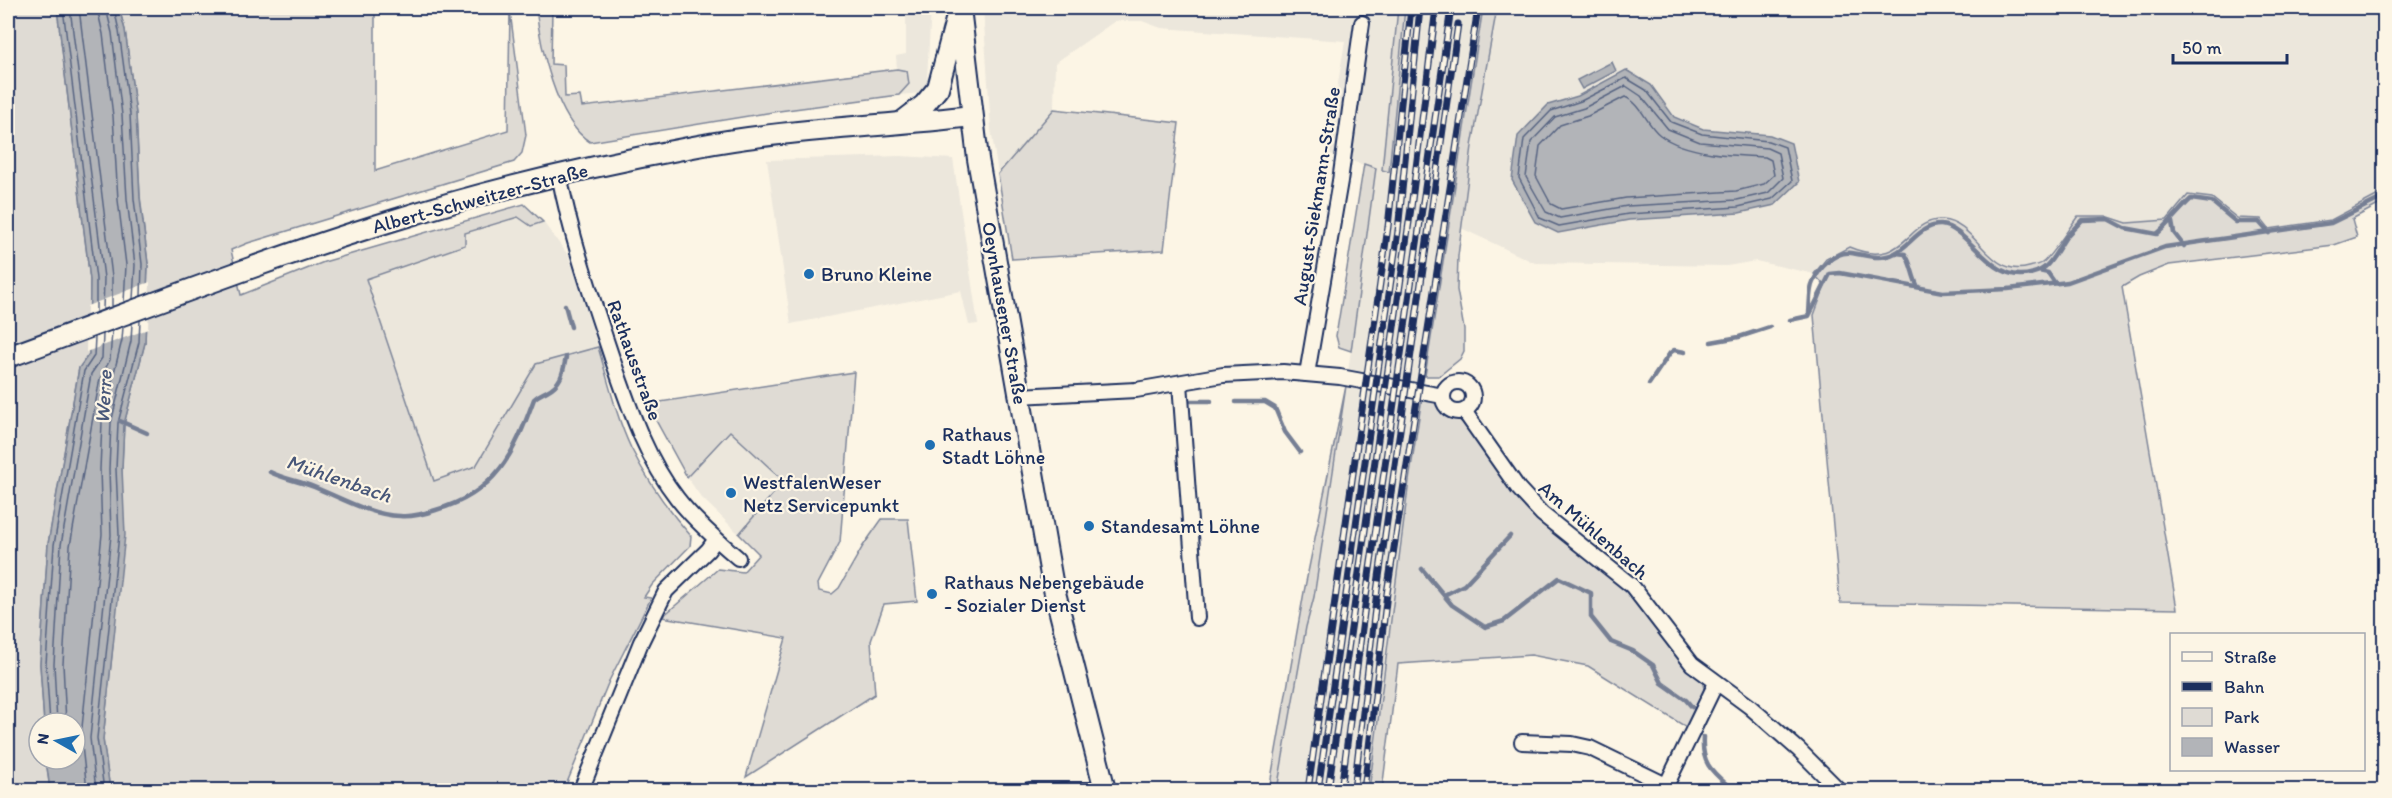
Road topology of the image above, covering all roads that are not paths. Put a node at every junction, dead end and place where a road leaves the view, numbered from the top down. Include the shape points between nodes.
1 (960, 8) edge
2 (1362, 23) dead end
3 (972, 116) junction
4 (902, 122) junction
5 (559, 174) junction
6 (8, 357) edge
7 (1307, 374) junction
8 (1180, 383) junction
9 (1019, 396) junction
10 (1443, 396) junction
11 (1464, 411) junction
12 (716, 539) junction
13 (738, 558) dead end
14 (1197, 618) dead end
15 (1716, 683) junction
16 (1522, 741) dead end
17 (1665, 788) edge
18 (581, 790) edge
19 (1029, 790) edge
20 (1097, 790) edge
21 (1105, 790) edge
22 (1839, 790) edge

1 - 3 main road, Oeynhausener Straße
1 - 4 main road via 938,88
2 - 7 street, August-Siekmann-Straße
3 - 4 main road, Albert-Schweitzer-Straße
3 - 9 main road, Oeynhausener Straße
4 - 5 main road, Albert-Schweitzer-Straße via 696,146
5 - 6 main road, Albert-Schweitzer-Straße via 394,220
5 - 12 street, Rathausstraße via 587,280 631,412 676,497
7 - 8 street via 1223,375
7 - 10 street
8 - 9 street via 1136,390
8 - 14 street
9 - 21 main road, Oeynhausener Straße via 1061,622
10 - 11 street via 1447,408
10 - 11 street via 1451,384 1470,387 1472,404
11 - 15 street, Am Mühlenbach via 1518,488 1632,586 1687,658
12 - 13 street, Rathausstraße
12 - 18 street via 666,591
15 - 17 street
15 - 22 street, Am Mühlenbach via 1749,706
16 - 17 street via 1590,748
19 - 20 street

